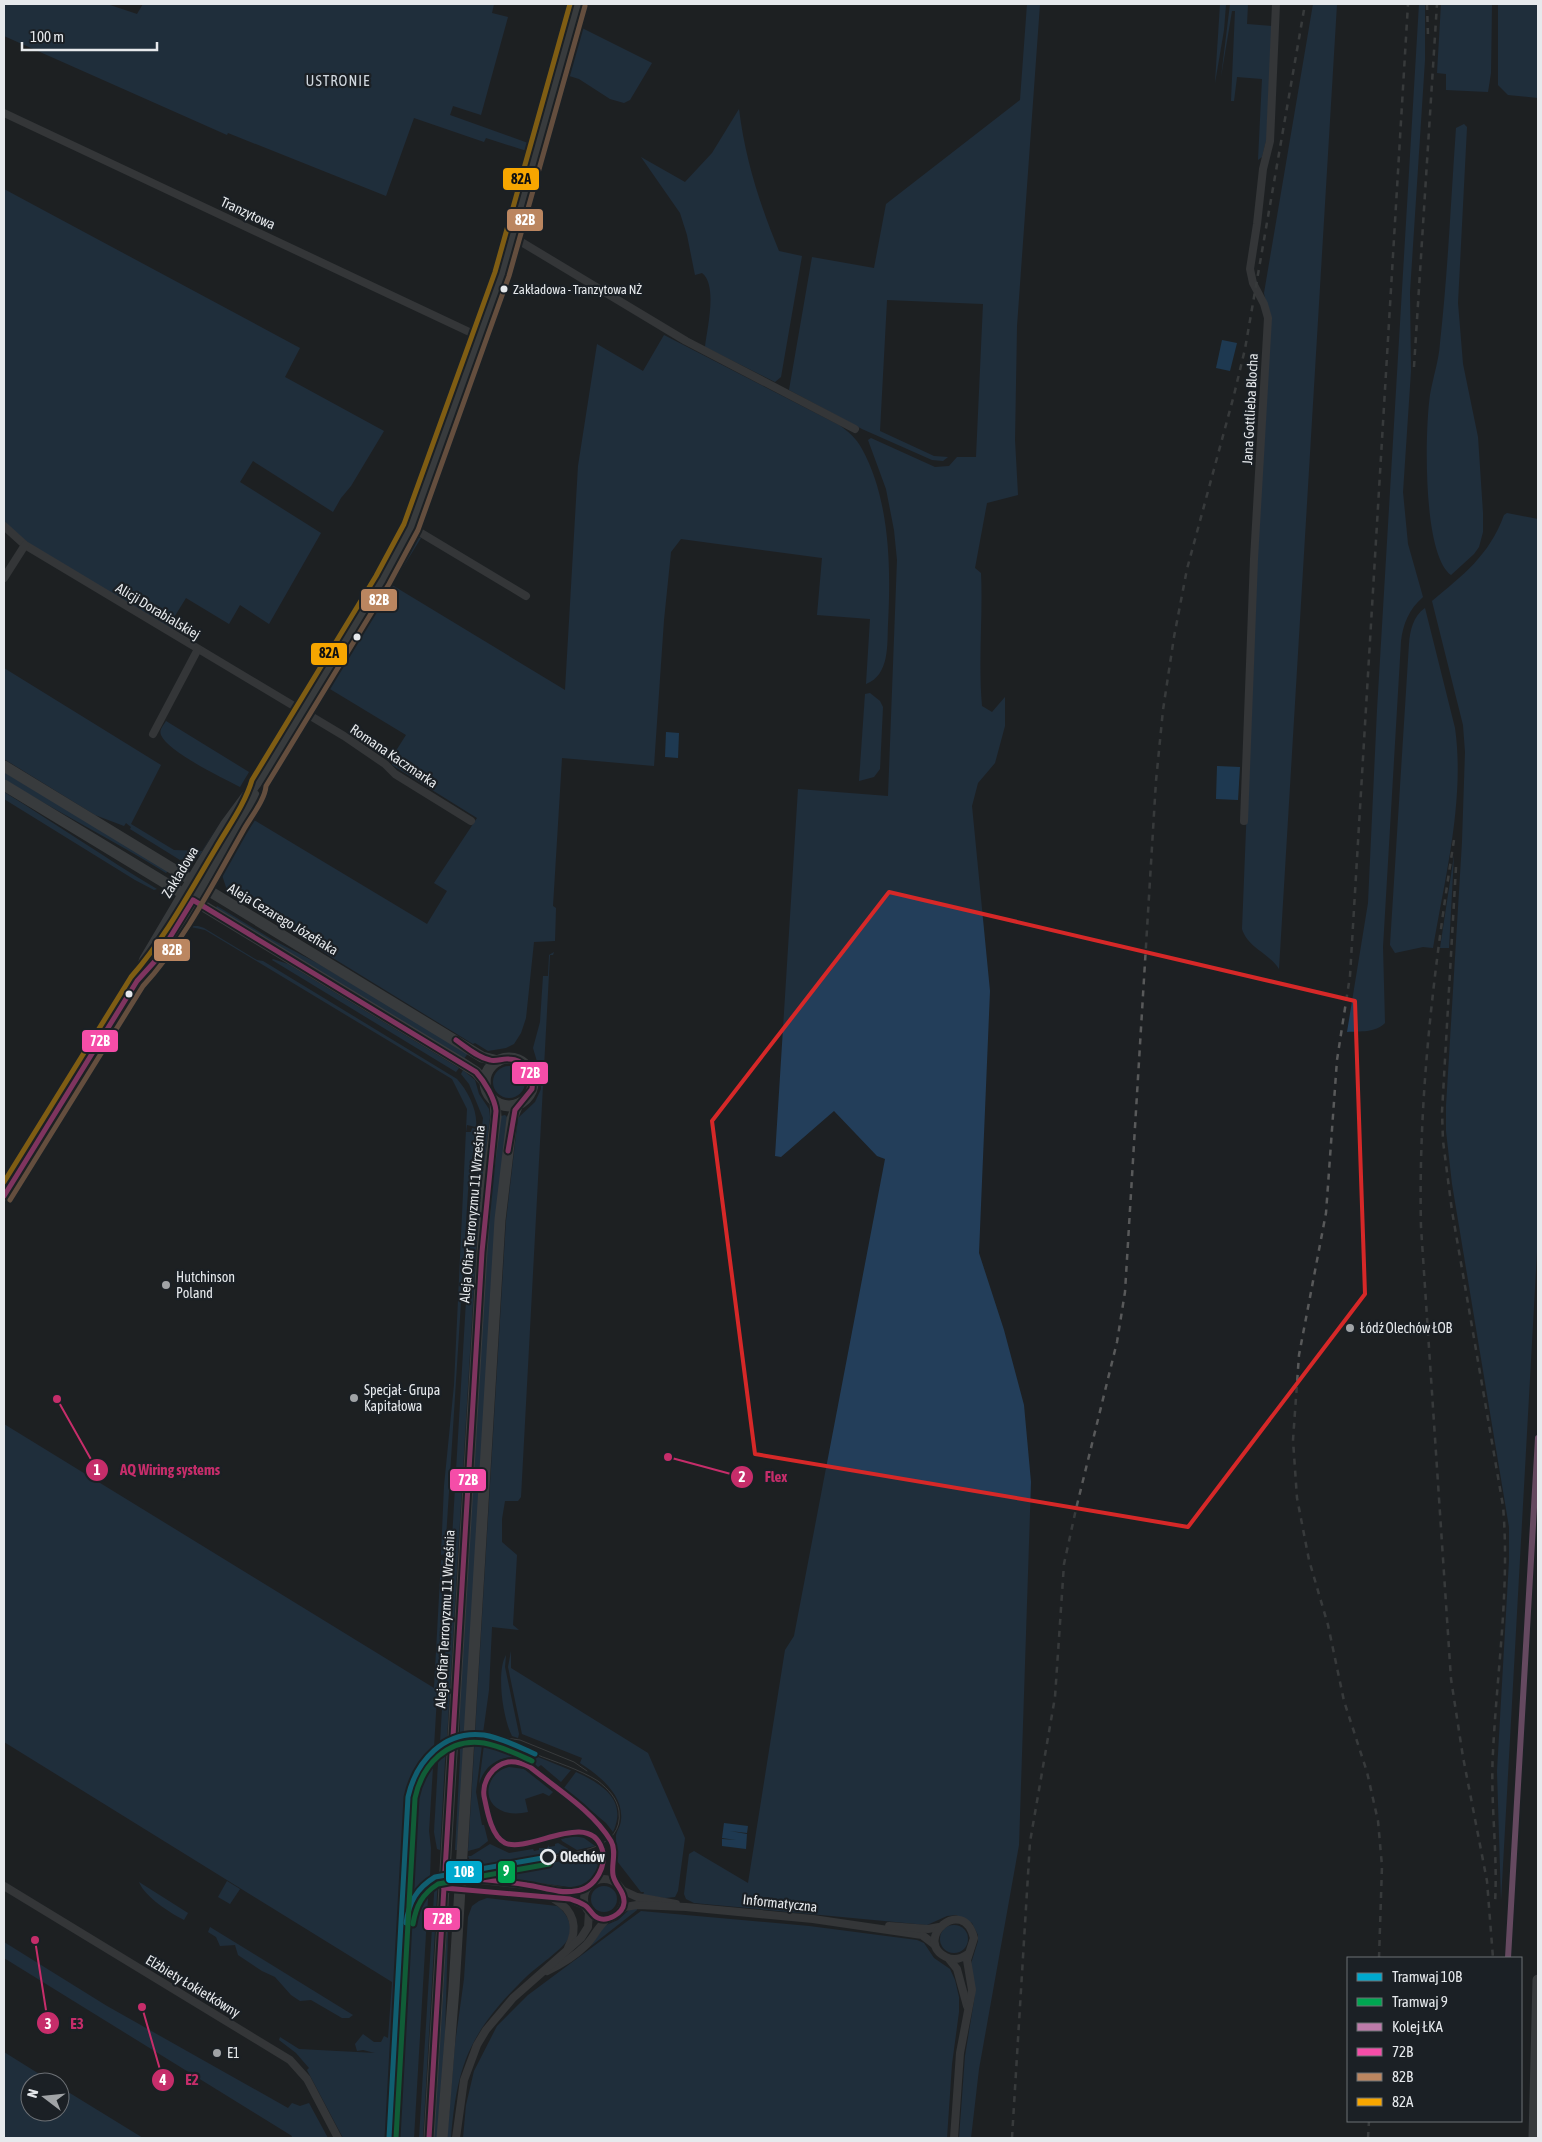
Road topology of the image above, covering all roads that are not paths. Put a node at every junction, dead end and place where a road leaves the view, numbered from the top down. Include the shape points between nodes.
1 (578, 4) edge
2 (1276, 4) edge
3 (4, 112) edge
4 (513, 237) junction
5 (480, 337) junction
6 (855, 429) dead end
7 (4, 526) edge
8 (411, 527) junction
9 (25, 545) junction
10 (4, 578) edge
11 (526, 596) dead end
12 (198, 649) junction
13 (303, 711) junction
14 (153, 734) dead end
15 (4, 766) edge
16 (4, 785) edge
17 (471, 821) dead end
18 (1244, 821) dead end
19 (197, 883) junction
20 (188, 897) junction
21 (498, 1061) junction
22 (485, 1082) junction
23 (495, 1102) junction
24 (518, 1104) junction
25 (4, 1196) edge
26 (444, 1882) junction
27 (460, 1884) junction
28 (4, 1886) edge
29 (588, 1887) junction
30 (622, 1890) junction
31 (554, 1899) junction
32 (686, 1907) junction
33 (587, 1909) junction
34 (621, 1911) junction
35 (609, 1918) junction
36 (871, 1926) junction
37 (939, 1927) junction
38 (935, 1945) junction
39 (566, 1951) junction
40 (968, 1954) junction
41 (949, 1959) junction
42 (543, 1974) junction
43 (1538, 1980) edge
44 (968, 2010) junction
45 (338, 2138) edge
46 (429, 2138) edge
47 (442, 2138) edge
48 (456, 2138) edge
49 (954, 2138) edge
50 (1534, 2138) edge

1 - 4 street, Zakładowa
2 - 18 street, Jana Gottlieba Blocha via 1270,141 1263,169 1250,269 1268,318
3 - 5 street, Tranzytowa
4 - 5 street, Zakładowa
4 - 6 street via 686,342
5 - 8 street, Zakładowa
7 - 9 street, Alicji Dorabialskiej
8 - 11 street
8 - 13 street, Zakładowa
9 - 10 street
9 - 12 street, Alicji Dorabialskiej
12 - 13 street, Alicji Dorabialskiej
12 - 14 street
13 - 17 street, Romana Kaczmarka
13 - 19 street, Zakładowa via 258,784 246,812
15 - 19 street, Aleja Cezarego Józefiaka
16 - 20 street
19 - 20 street, Zakładowa
19 - 21 street, Aleja Cezarego Józefiaka via 482,1056
20 - 22 street via 476,1072
20 - 25 street, Zakładowa via 156,960 137,981
21 - 22 street via 489,1069
21 - 24 street via 513,1059 529,1069 532,1088 529,1096
22 - 23 street
23 - 24 street via 509,1106
23 - 26 street, Aleja Ofiar Terroryzmu 11 Września via 482,1252
24 - 27 street, Aleja Ofiar Terroryzmu 11 Września via 512,1119 500,1220
26 - 27 street
26 - 46 street, Aleja Ofiar Terroryzmu 11 Września
27 - 29 street via 535,1886 568,1892
27 - 31 street
27 - 47 street, Aleja Ofiar Terroryzmu 11 Września
28 - 45 street, Elżbiety Łokietkówny via 290,2060 307,2078
29 - 30 street via 593,1882 607,1879
29 - 33 street via 584,1899
30 - 32 street, Informatyczna via 637,1897
30 - 34 street via 624,1904
31 - 33 street via 570,1899
31 - 39 street via 573,1919 574,1932
32 - 34 street, Informatyczna via 637,1906 625,1907
32 - 36 street, Informatyczna
33 - 35 street via 602,1919
33 - 39 street via 589,1922 585,1933
34 - 35 street
35 - 42 street via 585,1946
36 - 37 street, Informatyczna
36 - 38 street, Informatyczna via 922,1935
37 - 38 street
37 - 40 street, Informatyczna via 951,1920 963,1921 974,1938
38 - 41 street, Informatyczna
39 - 42 street
40 - 41 street
40 - 44 street, Informatyczna via 972,1990
41 - 44 street, Informatyczna via 957,1969
42 - 48 street via 507,2003 477,2045 464,2080
43 - 50 street
44 - 49 street, Informatyczna via 959,2062

